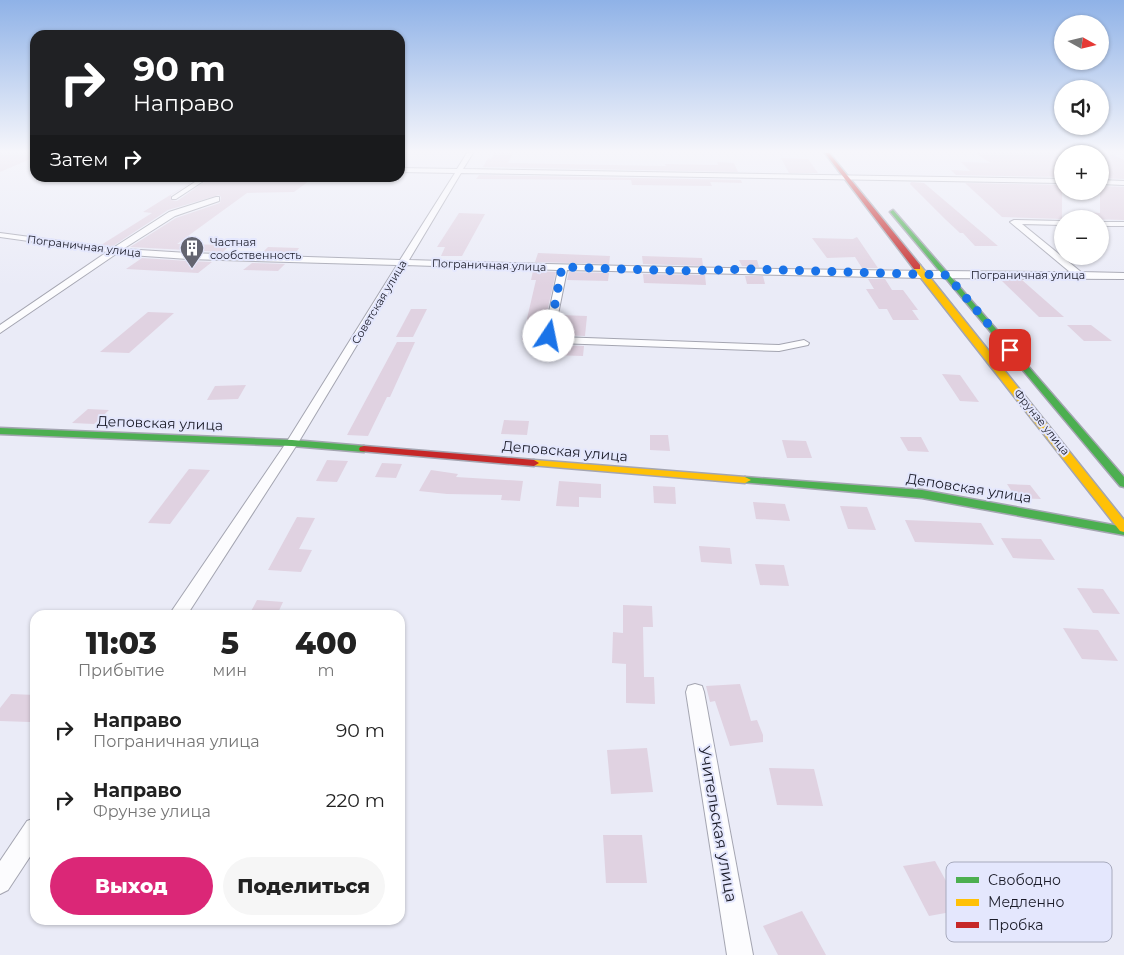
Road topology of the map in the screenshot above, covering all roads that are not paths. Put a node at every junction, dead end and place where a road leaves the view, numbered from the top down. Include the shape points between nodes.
1 (443, 198) edge
2 (863, 198) edge
3 (881, 198) edge
4 (216, 199) dead end
5 (1054, 223) edge
6 (1109, 224) edge
7 (1124, 224) edge
8 (1, 236) edge
9 (116, 251) junction
10 (1054, 254) edge
11 (403, 262) junction
12 (1067, 265) edge
13 (562, 267) junction
14 (1078, 274) junction
15 (924, 275) junction
16 (947, 275) junction
17 (1124, 276) edge
18 (0, 330) edge
19 (804, 343) dead end
20 (0, 431) edge
21 (295, 438) junction
22 (1124, 484) edge
23 (1124, 530) edge
24 (181, 610) edge
25 (695, 692) dead end
26 (30, 837) edge
27 (0, 882) edge
28 (740, 955) edge

1 - 11 street, Советская улица
2 - 15 main road, Фрунзе улица
3 - 16 main road, Фрунзе улица
4 - 9 street via 172,214
5 - 10 street via 1014,222
6 - 7 street
8 - 9 street, Пограничная улица
9 - 11 street, Пограничная улица
9 - 18 street
11 - 13 street, Пограничная улица
11 - 21 street, Советская улица
12 - 14 street
13 - 15 street, Пограничная улица
13 - 19 street via 549,336 557,340 779,348
14 - 16 street, Пограничная улица
14 - 17 street, Пограничная улица
15 - 16 street, Пограничная улица
15 - 23 main road, Фрунзе улица
16 - 22 main road, Фрунзе улица
20 - 21 main road, Деповская улица
21 - 23 main road, Деповская улица via 922,494
21 - 24 street, Советская улица
25 - 28 street, Учительская улица
26 - 27 street

